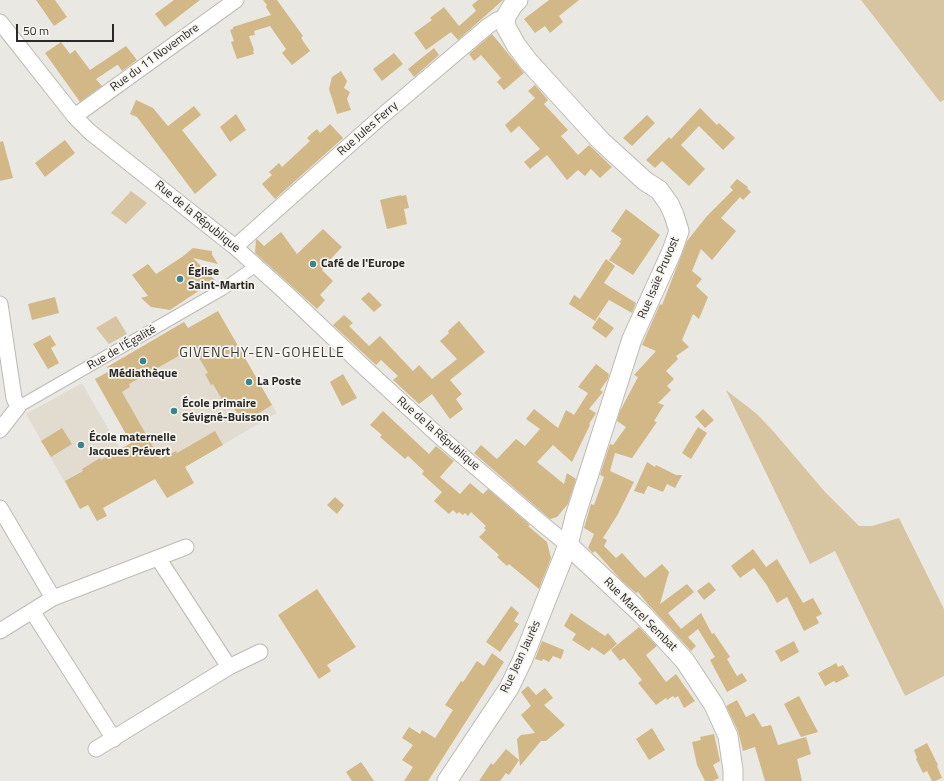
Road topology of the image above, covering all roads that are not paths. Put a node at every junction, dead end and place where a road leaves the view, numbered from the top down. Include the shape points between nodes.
1 (236, 0) edge
2 (518, 0) edge
3 (505, 18) junction
4 (0, 22) edge
5 (75, 117) junction
6 (235, 247) junction
7 (253, 268) junction
8 (0, 304) edge
9 (18, 407) junction
10 (0, 430) edge
11 (0, 508) edge
12 (568, 545) junction
13 (186, 547) dead end
14 (158, 558) junction
15 (53, 598) junction
16 (32, 612) junction
17 (0, 631) edge
18 (260, 652) dead end
19 (229, 667) junction
20 (114, 739) junction
21 (96, 749) dead end
22 (447, 781) edge
23 (733, 781) edge

1 - 5 street, Rue du 11 Novembre
2 - 3 street
3 - 6 street, Rue Jules Ferry via 488,26
3 - 12 street, Rue Isaïe Pruvost via 506,27 516,46 538,72 602,141 645,181 659,190 669,204 678,231 672,251 632,339
4 - 5 street, Rue de la République
5 - 6 street, Rue de la République
6 - 7 street, Rue de la République
7 - 9 street, Rue de l'Égalité via 224,289
7 - 12 street, Rue de la République via 434,432
8 - 9 street via 14,398
9 - 10 street, Rue de l'Égalité
11 - 15 street
12 - 22 street, Rue Jean Jaurès via 509,688
12 - 23 street, Rue Marcel Sembat via 643,615 685,662 714,705 728,736
13 - 14 street
14 - 15 street
14 - 19 street
15 - 16 street
16 - 17 street
16 - 20 street
18 - 19 street
19 - 20 street
20 - 21 street

